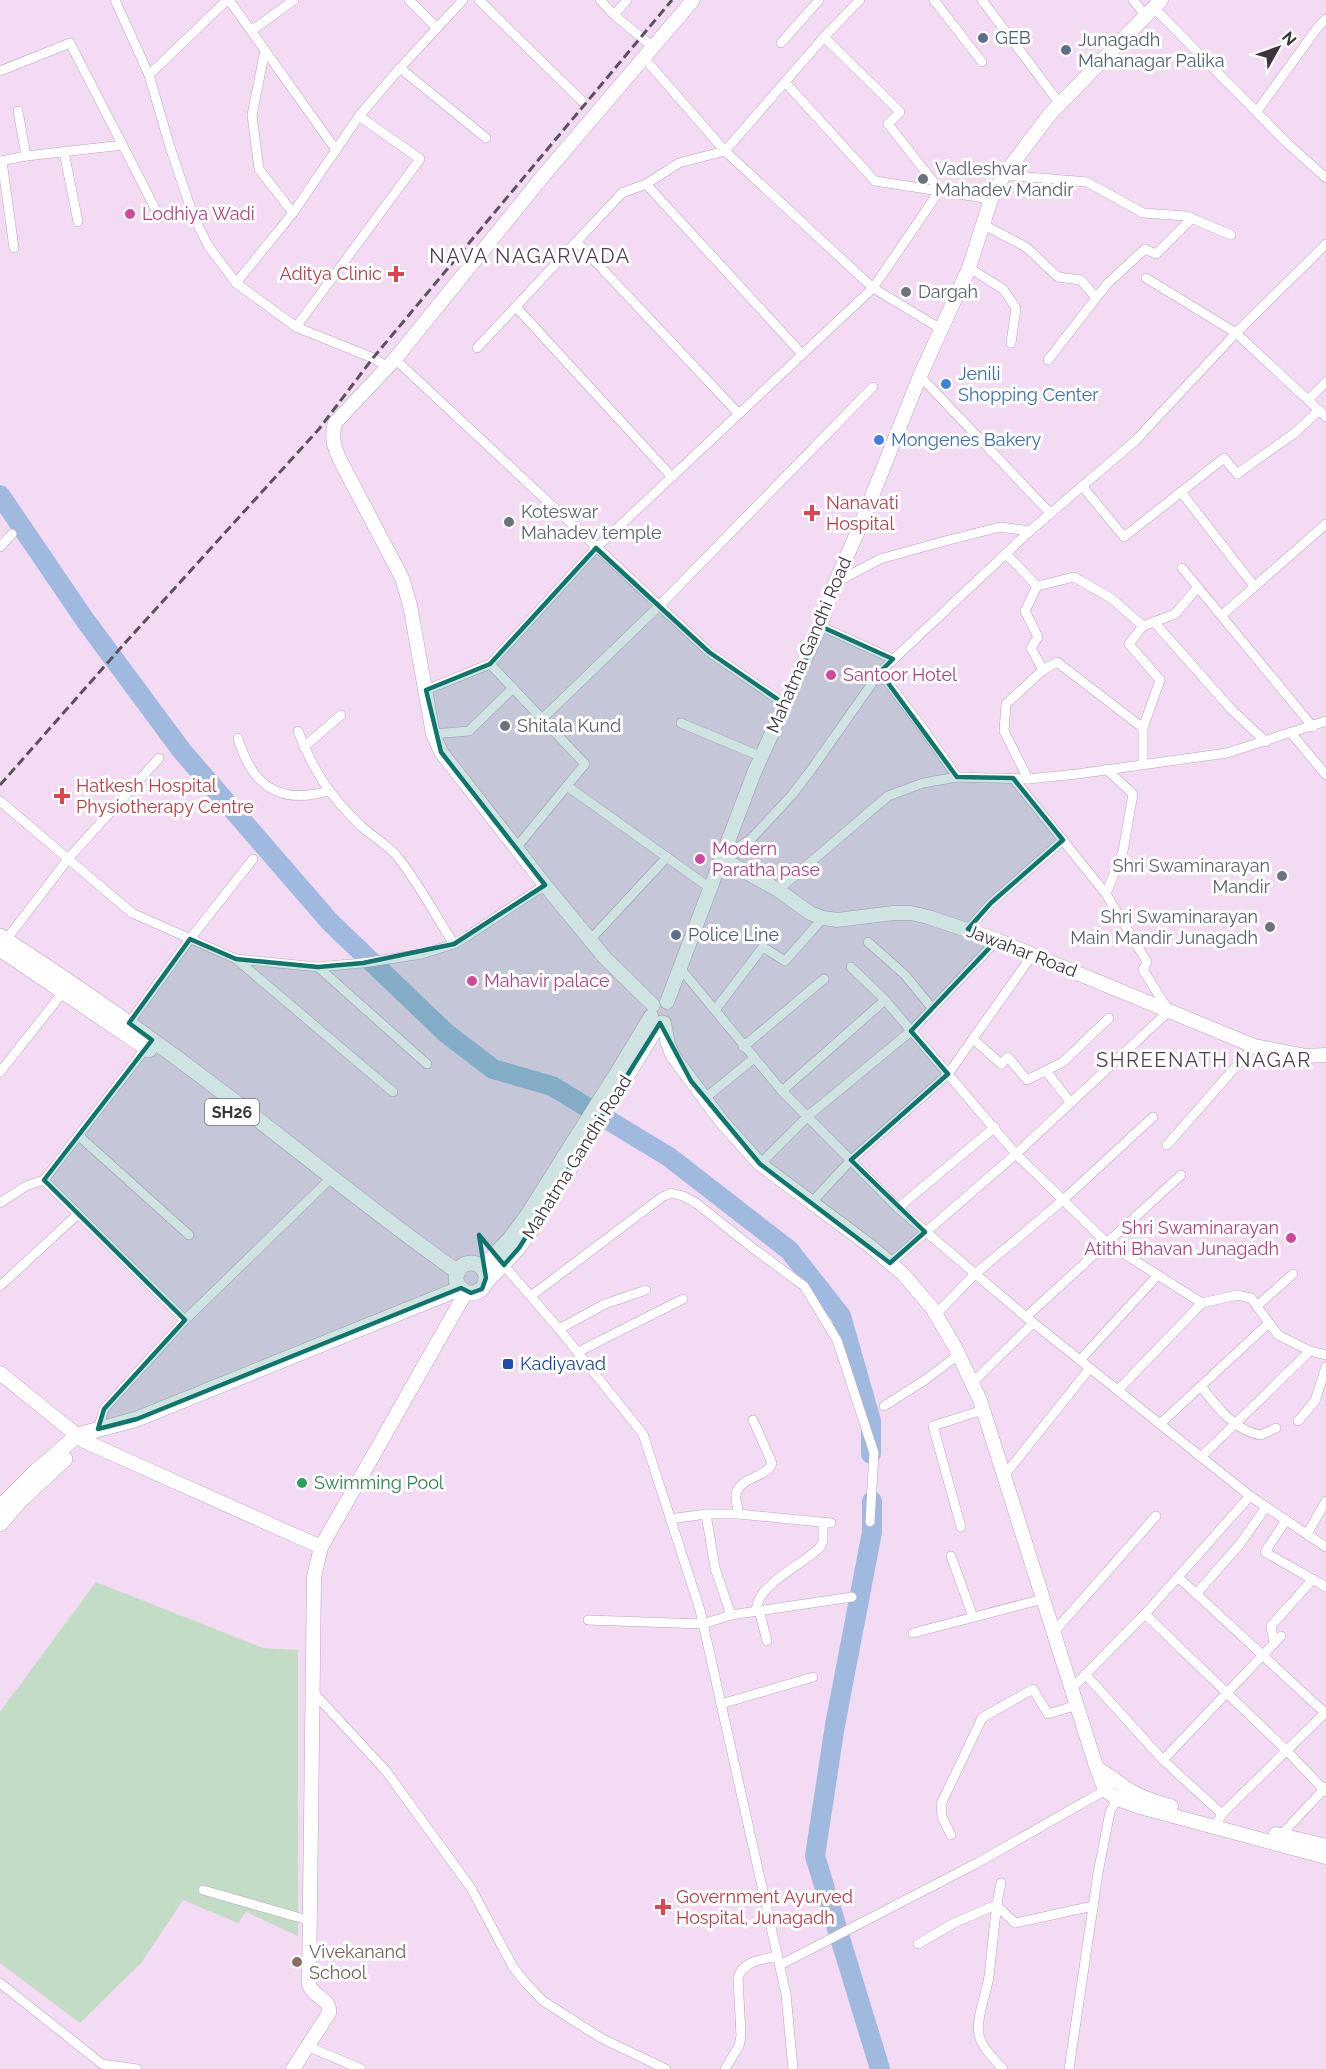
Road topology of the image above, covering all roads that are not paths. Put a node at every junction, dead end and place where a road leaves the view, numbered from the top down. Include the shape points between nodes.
1 (115, 0) edge
2 (228, 0) edge
3 (294, 0) edge
4 (409, 0) edge
5 (463, 0) edge
6 (479, 0) edge
7 (600, 0) edge
8 (627, 0) edge
9 (693, 0) edge
10 (819, 0) edge
11 (860, 0) edge
12 (934, 0) edge
13 (982, 0) edge
14 (1133, 0) edge
15 (1153, 8) edge
16 (614, 15) junction
17 (1326, 19) edge
18 (437, 28) junction
19 (251, 31) junction
20 (824, 37) junction
21 (781, 43) dead end
22 (653, 47) junction
23 (265, 50) junction
24 (644, 58) junction
25 (982, 62) dead end
26 (400, 68) junction
27 (0, 71) edge
28 (149, 75) junction
29 (785, 82) junction
30 (582, 101) dead end
31 (1060, 104) junction
32 (18, 111) dead end
33 (1257, 111) junction
34 (359, 116) junction
35 (486, 138) dead end
36 (123, 145) junction
37 (336, 150) junction
38 (725, 151) junction
39 (64, 152) junction
40 (26, 156) junction
41 (1, 161) edge
42 (1004, 176) junction
43 (1326, 178) edge
44 (646, 184) junction
45 (940, 190) junction
46 (992, 199) junction
47 (293, 213) junction
48 (194, 218) junction
49 (1192, 219) junction
50 (78, 222) dead end
51 (984, 225) junction
52 (1231, 235) dead end
53 (576, 242) junction
54 (1326, 244) edge
55 (14, 248) dead end
56 (969, 268) junction
57 (1146, 279) dead end
58 (236, 283) junction
59 (873, 288) junction
60 (1096, 298) junction
61 (516, 307) junction
62 (296, 327) junction
63 (941, 329) junction
64 (1236, 333) junction
65 (1011, 343) dead end
66 (477, 348) dead end
67 (802, 354) junction
68 (1048, 360) dead end
69 (392, 363) junction
70 (920, 376) junction
71 (1326, 382) edge
72 (873, 387) dead end
73 (1308, 400) junction
74 (739, 414) junction
75 (1322, 414) edge
76 (672, 477) junction
77 (1083, 487) junction
78 (1181, 492) junction
79 (1050, 513) junction
80 (1326, 524) edge
81 (1030, 531) junction
82 (12, 534) dead end
83 (0, 547) edge
84 (596, 548) junction
85 (1006, 554) junction
86 (1182, 568) dead end
87 (835, 583) junction
88 (1037, 586) junction
89 (1254, 586) junction
90 (1198, 587) junction
91 (659, 606) junction
92 (1222, 615) junction
93 (1154, 622) junction
94 (820, 626) junction
95 (1143, 626) junction
96 (893, 659) junction
97 (490, 664) junction
98 (1043, 670) junction
99 (880, 672) junction
100 (513, 688) junction
101 (426, 690) junction
102 (786, 705) junction
103 (340, 715) dead end
104 (542, 718) junction
105 (1326, 721) edge
106 (681, 723) dead end
107 (1313, 727) junction
108 (1143, 728) junction
109 (298, 731) dead end
110 (433, 734) junction
111 (1292, 734) junction
112 (238, 738) dead end
113 (1266, 742) junction
114 (304, 747) junction
115 (762, 757) junction
116 (159, 758) dead end
117 (1143, 764) junction
118 (1106, 769) junction
119 (1326, 775) edge
120 (957, 777) junction
121 (1013, 778) junction
122 (1028, 779) junction
123 (567, 786) junction
124 (329, 791) junction
125 (0, 801) edge
126 (1063, 840) junction
127 (516, 848) junction
128 (667, 857) junction
129 (721, 858) junction
130 (68, 859) junction
131 (253, 859) dead end
132 (545, 885) junction
133 (710, 888) junction
134 (778, 890) junction
135 (1106, 894) junction
136 (823, 918) junction
137 (968, 929) junction
138 (190, 939) junction
139 (590, 940) junction
140 (997, 940) junction
141 (2, 941) edge
142 (868, 942) dead end
143 (454, 944) junction
144 (1033, 954) junction
145 (236, 959) junction
146 (318, 967) junction
147 (850, 967) dead end
148 (680, 968) junction
149 (824, 979) dead end
150 (64, 991) junction
151 (885, 1000) junction
152 (667, 1002) junction
153 (932, 1008) junction
154 (715, 1010) junction
155 (1169, 1011) junction
156 (657, 1017) junction
157 (1109, 1018) dead end
158 (129, 1023) junction
159 (911, 1031) junction
160 (973, 1039) junction
161 (149, 1044) junction
162 (1254, 1046) junction
163 (743, 1047) junction
164 (1326, 1055) edge
165 (753, 1059) junction
166 (427, 1064) dead end
167 (1046, 1071) junction
168 (0, 1072) edge
169 (948, 1074) junction
170 (782, 1091) junction
171 (393, 1092) dead end
172 (704, 1099) junction
173 (1071, 1103) junction
174 (808, 1116) junction
175 (1153, 1117) dead end
176 (995, 1127) junction
177 (79, 1136) junction
178 (1167, 1145) dead end
179 (1016, 1154) junction
180 (851, 1160) junction
181 (760, 1164) junction
182 (1181, 1175) dead end
183 (329, 1179) junction
184 (44, 1180) junction
185 (1063, 1200) junction
186 (812, 1202) junction
187 (0, 1203) edge
188 (898, 1208) junction
189 (78, 1214) junction
190 (925, 1232) junction
191 (189, 1235) dead end
192 (1107, 1243) junction
193 (500, 1260) junction
194 (890, 1263) junction
195 (482, 1267) junction
196 (975, 1274) junction
197 (1293, 1274) dead end
198 (1158, 1275) junction
199 (460, 1284) junction
200 (485, 1284) junction
201 (0, 1286) edge
202 (646, 1290) dead end
203 (531, 1296) junction
204 (683, 1299) dead end
205 (1202, 1304) junction
206 (1257, 1306) junction
207 (935, 1315) junction
208 (184, 1320) junction
209 (1030, 1320) junction
210 (1269, 1323) junction
211 (559, 1329) junction
212 (1310, 1351) junction
213 (578, 1352) junction
214 (958, 1355) junction
215 (1326, 1355) edge
216 (1080, 1360) junction
217 (1326, 1367) edge
218 (1090, 1368) junction
219 (0, 1373) edge
220 (972, 1383) junction
221 (1201, 1386) junction
222 (1118, 1390) junction
223 (884, 1406) dead end
224 (983, 1410) junction
225 (753, 1420) dead end
226 (1298, 1421) dead end
227 (1236, 1423) junction
228 (1160, 1424) junction
229 (1276, 1428) dead end
230 (96, 1429) junction
231 (81, 1438) junction
232 (1201, 1457) junction
233 (1003, 1477) junction
234 (1250, 1496) junction
235 (1326, 1501) edge
236 (0, 1507) edge
237 (1266, 1507) junction
238 (706, 1514) junction
239 (739, 1514) junction
240 (1156, 1516) dead end
241 (670, 1519) junction
242 (1286, 1520) junction
243 (870, 1522) dead end
244 (0, 1524) edge
245 (961, 1527) dead end
246 (1306, 1534) junction
247 (321, 1547) junction
248 (1326, 1547) edge
249 (951, 1556) dead end
250 (1178, 1578) junction
251 (1313, 1579) junction
252 (1326, 1587) edge
253 (1196, 1594) junction
254 (852, 1597) dead end
255 (1043, 1599) junction
256 (758, 1610) junction
257 (1145, 1614) junction
258 (732, 1615) junction
259 (973, 1617) junction
260 (588, 1620) dead end
261 (703, 1624) junction
262 (1054, 1632) junction
263 (913, 1633) dead end
264 (1281, 1636) dead end
265 (767, 1641) dead end
266 (1274, 1644) junction
267 (1263, 1656) junction
268 (1085, 1674) junction
269 (813, 1677) dead end
270 (1072, 1688) junction
271 (312, 1691) junction
272 (1227, 1693) junction
273 (721, 1704) junction
274 (1077, 1705) junction
275 (1325, 1712) edge
276 (1287, 1751) junction
277 (1162, 1760) junction
278 (1098, 1769) junction
279 (1325, 1789) edge
280 (1105, 1790) junction
281 (1120, 1790) junction
282 (1219, 1820) junction
283 (951, 1835) dead end
284 (1281, 1835) junction
285 (1326, 1846) edge
286 (1326, 1857) edge
287 (1000, 1883) dead end
288 (203, 1890) dead end
289 (996, 1905) junction
290 (1093, 1906) junction
291 (311, 1921) junction
292 (918, 1944) dead end
293 (779, 1961) junction
294 (0, 1983) edge
295 (307, 2046) junction
296 (1067, 2068) edge
297 (137, 2069) edge
298 (293, 2069) edge
299 (361, 2069) edge
300 (666, 2069) edge
301 (725, 2069) edge
302 (793, 2069) edge
303 (1003, 2069) edge

1 - 28 street
2 - 19 street
2 - 28 street
3 - 19 street
4 - 18 street
5 - 18 street
6 - 30 street
7 - 16 street
8 - 16 street
9 - 22 street
10 - 21 street
11 - 20 street
12 - 25 street
13 - 31 street
14 - 15 street
15 - 31 street, Mahatma Gandhi Road
15 - 33 street
16 - 22 street
17 - 33 street
18 - 26 street
19 - 23 street
20 - 29 street
20 - 45 street via 900,112 888,124
22 - 24 street
23 - 37 street
23 - 47 street via 252,115 258,169
24 - 38 street
24 - 69 street
26 - 34 street
26 - 35 street
27 - 36 street via 70,43
28 - 48 street
29 - 38 street
29 - 45 street via 875,181
31 - 42 street, Mahatma Gandhi Road
32 - 40 street
33 - 43 street
34 - 37 street
34 - 62 street via 420,159
36 - 39 street
36 - 48 street via 159,216
37 - 47 street
38 - 44 street via 679,163
38 - 59 street
39 - 40 street
39 - 50 street
40 - 41 street
41 - 55 street
42 - 46 street, Mahatma Gandhi Road
42 - 49 street via 1087,182 1143,213
44 - 53 street via 622,193
44 - 67 street
45 - 46 street
45 - 59 street
46 - 51 street, Mahatma Gandhi Road
47 - 58 street
48 - 58 street via 209,247
49 - 52 street
49 - 60 street via 1156,254 1145,249
51 - 56 street, Mahatma Gandhi Road
51 - 60 street via 1026,247 1058,277 1081,280
53 - 61 street
53 - 74 street
54 - 64 street
56 - 63 street, Mahatma Gandhi Road
56 - 65 street via 1004,289 1016,308
57 - 64 street
58 - 62 street
59 - 63 street
59 - 67 street
60 - 68 street
61 - 66 street
61 - 76 street
62 - 69 street
63 - 70 street, Mahatma Gandhi Road
64 - 73 street
64 - 77 street via 1135,441
67 - 74 street
69 - 84 street
69 - 101 street via 335,423 332,434 340,460 402,578
70 - 79 street
70 - 87 street, Mahatma Gandhi Road
71 - 73 street
72 - 91 street
73 - 75 street
74 - 76 street
75 - 78 street via 1237,474 1224,458
76 - 84 street
77 - 78 street via 1124,537
77 - 79 street
78 - 89 street
79 - 81 street
80 - 89 street
81 - 85 street
81 - 87 street via 1000,527 934,544 880,559
82 - 83 street
84 - 91 street
84 - 97 street
85 - 88 street
85 - 96 street
86 - 90 street
87 - 94 street, Mahatma Gandhi Road
88 - 95 street via 1074,577 1111,598
88 - 98 street via 1025,611 1038,637 1031,648
89 - 92 street
90 - 92 street
90 - 93 street via 1175,614
91 - 102 street via 710,652
91 - 104 street
92 - 107 street
93 - 95 street
93 - 113 street via 1231,710
94 - 96 street
94 - 102 street, Mahatma Gandhi Road
95 - 108 street via 1129,644 1160,680
96 - 99 street
97 - 100 street
97 - 101 street
98 - 108 street via 1057,662
98 - 122 street via 1006,704 1004,731
99 - 120 street
99 - 129 street via 792,795 751,839
100 - 104 street
100 - 110 street via 469,731
101 - 110 street
102 - 115 street, Mahatma Gandhi Road
103 - 114 street
104 - 123 street via 585,764
105 - 107 street
106 - 115 street
107 - 111 street
108 - 117 street
109 - 114 street
110 - 127 street via 441,752
111 - 113 street
111 - 119 street
112 - 124 street via 246,761 270,789 304,797
113 - 117 street via 1227,753
114 - 124 street
115 - 129 street, Mahatma Gandhi Road
116 - 130 street
117 - 118 street
118 - 122 street
118 - 135 street via 1133,794 1123,851
120 - 121 street
120 - 134 street via 923,783 888,796
121 - 122 street
121 - 126 street
123 - 127 street
123 - 128 street
124 - 143 street via 402,862
125 - 130 street
126 - 135 street
126 - 137 street via 991,903
127 - 132 street
128 - 133 street
128 - 139 street
129 - 133 street, Mahatma Gandhi Road
129 - 134 street, Jawahar Road
130 - 138 street via 132,913
130 - 141 street
131 - 138 street
132 - 139 street
132 - 143 street
133 - 148 street, Mahatma Gandhi Road
134 - 136 street, Jawahar Road
135 - 155 street via 1148,962 1143,970
136 - 137 street, Jawahar Road via 912,913
136 - 154 street via 785,961 763,947
137 - 140 street, Jawahar Road
138 - 145 street
138 - 158 street
139 - 156 street
140 - 144 street, Jawahar Road
140 - 153 street
141 - 150 main road, SH26
141 - 158 main road, SH26
142 - 153 street via 905,975
143 - 146 street via 422,954
144 - 155 street, Jawahar Road
144 - 160 street
145 - 146 street
145 - 171 street
146 - 166 street
147 - 151 street
148 - 152 street, Mahatma Gandhi Road
148 - 154 street
149 - 163 street
150 - 161 main road, SH26
150 - 168 street
151 - 159 street
151 - 170 street
152 - 156 street via 661,1001
152 - 156 street, Mahatma Gandhi Road via 671,1006 670,1019
153 - 159 street
154 - 163 street
155 - 162 street, Jawahar Road
155 - 173 street
156 - 172 street via 673,1056
156 - 193 street, Mahatma Gandhi Road via 531,1219
157 - 167 street via 1064,1062
158 - 161 main road, SH26
159 - 169 street
159 - 174 street
160 - 167 street via 1000,1064 1008,1057 1027,1080
160 - 169 street
161 - 177 street
161 - 183 main road, SH26
162 - 164 street, Jawahar Road via 1306,1056
162 - 178 street
163 - 165 street
165 - 170 street
165 - 172 street
167 - 173 street
169 - 176 street
169 - 180 street
170 - 174 street
172 - 181 street
173 - 179 street
174 - 180 street
174 - 181 street
175 - 185 street
176 - 179 street
176 - 188 street
177 - 184 street
177 - 191 street
179 - 185 street
179 - 190 street
180 - 186 street
180 - 188 street
181 - 186 street
182 - 192 street
183 - 199 main road, SH26 via 408,1237
183 - 208 street
184 - 187 street via 26,1186
184 - 189 street
185 - 192 street
185 - 196 street
186 - 194 street
188 - 190 street
189 - 201 street
189 - 208 street
190 - 194 street
190 - 196 street
192 - 198 street
192 - 209 street
193 - 195 street, Mahatma Gandhi Road
193 - 200 street, Mahatma Gandhi Road
193 - 203 street
194 - 207 street
195 - 199 main road via 466,1264
195 - 200 main road
196 - 207 street
196 - 209 street
197 - 206 street
198 - 205 street
198 - 216 street
199 - 200 main road via 477,1292
199 - 230 main road via 137,1419
199 - 247 street
202 - 211 street via 605,1304
203 - 211 street
203 - 243 street via 662,1197 671,1193 683,1196 707,1210 804,1286 837,1340 874,1453
204 - 213 street
205 - 206 street via 1237,1295 1251,1298
205 - 222 street
206 - 210 street
207 - 214 street
208 - 230 street via 104,1409
209 - 216 street
209 - 220 street
210 - 212 street via 1278,1335
210 - 221 street
211 - 213 street
212 - 215 street
212 - 227 street
213 - 241 street via 643,1434
214 - 220 street
214 - 223 street
216 - 218 street
217 - 226 street via 1315,1401
218 - 222 street
218 - 233 street
219 - 231 street
220 - 224 street
221 - 227 street
221 - 228 street
222 - 228 street
224 - 233 street
224 - 245 street via 933,1426
225 - 239 street via 772,1463 768,1470 737,1490
227 - 229 street via 1261,1435
227 - 232 street
228 - 232 street
230 - 231 main road
231 - 236 main road via 36,1471
231 - 244 main road
231 - 247 street
232 - 234 street
233 - 255 street
234 - 237 street
234 - 250 street
235 - 246 street
237 - 242 street
237 - 253 street
238 - 239 street
238 - 241 street
238 - 258 street via 715,1568
239 - 256 street via 827,1523 821,1546 766,1590 756,1603
240 - 262 street
241 - 261 street
242 - 246 street
242 - 251 street via 1265,1552
246 - 248 street
247 - 271 street via 314,1577
249 - 259 street
250 - 253 street
250 - 257 street
251 - 252 street
251 - 266 street via 1271,1626
253 - 267 street
254 - 256 street
255 - 259 street
255 - 262 street
256 - 258 street
256 - 265 street
257 - 268 street
257 - 272 street
258 - 261 street
259 - 263 street
260 - 261 street
261 - 273 street
262 - 270 street
264 - 266 street
266 - 267 street
267 - 272 street
267 - 275 street
268 - 270 street
268 - 277 street
269 - 273 street
270 - 274 street
271 - 291 street
271 - 300 street via 386,1771 471,1888 525,1982 543,2001 592,2032
272 - 276 street
272 - 277 street
273 - 293 street
274 - 278 street
274 - 283 street via 1048,1714 1033,1689 982,1718 941,1804 942,1817
275 - 276 street
276 - 279 street
276 - 282 street
277 - 282 street
278 - 280 street
278 - 281 street via 1112,1776
279 - 284 street
280 - 281 street
280 - 293 street via 977,1863
281 - 282 street
281 - 290 street via 1110,1812
282 - 284 street
282 - 286 street
284 - 285 street
287 - 289 street
288 - 291 street
289 - 290 street via 1015,1923
289 - 292 street
289 - 303 street via 978,2026 984,2046
290 - 296 street
291 - 295 street via 309,1985 329,2007
293 - 301 street via 748,1963 741,1970 741,2036
293 - 302 street
294 - 297 street via 102,2064
295 - 298 street
295 - 299 street

